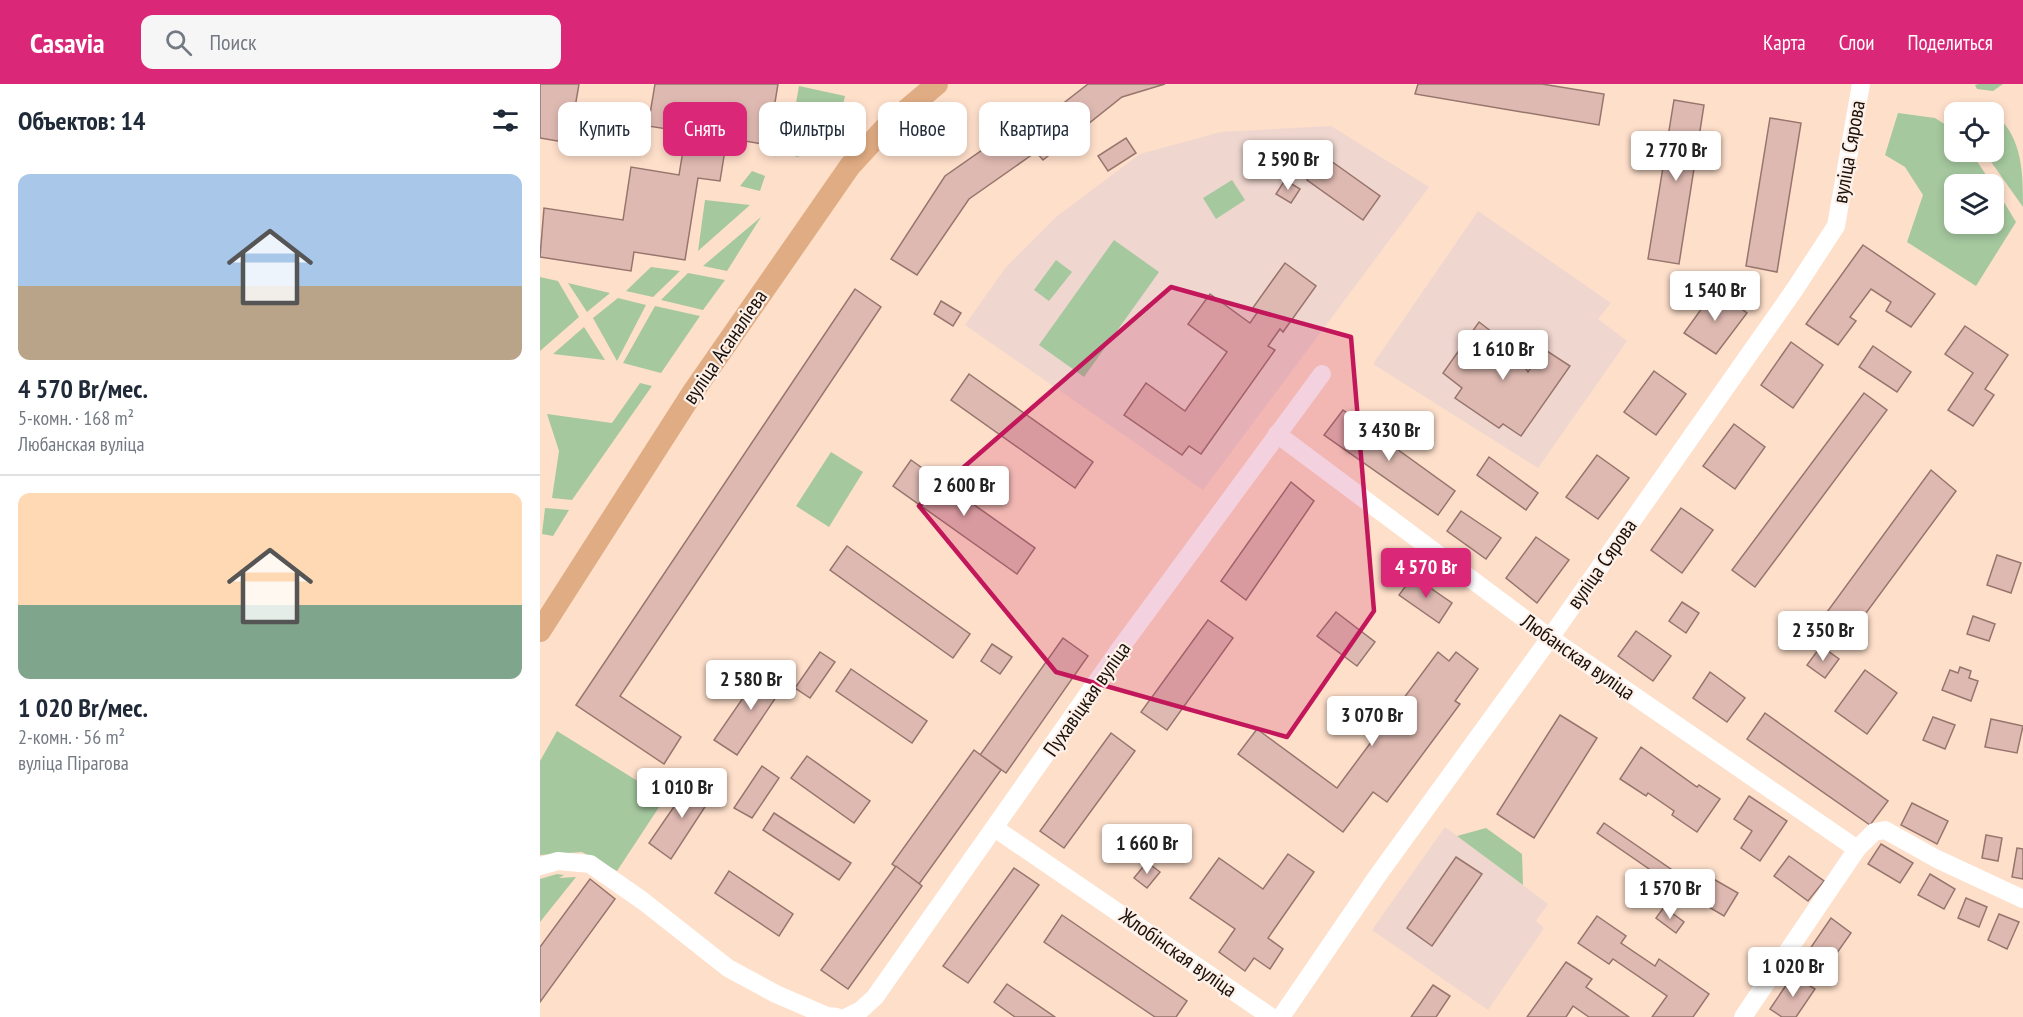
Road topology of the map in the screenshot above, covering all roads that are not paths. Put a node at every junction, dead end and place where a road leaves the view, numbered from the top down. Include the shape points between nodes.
1 (937, 84) edge
2 (1861, 84) edge
3 (1322, 374) dead end
4 (1277, 434) junction
5 (540, 632) edge
6 (1550, 638) junction
7 (996, 829) junction
8 (1857, 849) junction
9 (540, 866) edge
10 (2023, 899) edge
11 (837, 1017) edge
12 (847, 1017) edge
13 (1271, 1017) edge
14 (1281, 1017) edge
15 (1743, 1017) edge

1 - 5 main road, вуліца Асаналіева via 885,128 850,166 693,393
2 - 6 street, вуліца Сярова via 1836,226
3 - 4 street, Пухавіцкая вуліца
4 - 6 street, Любанская вуліца
4 - 7 street, Пухавіцкая вуліца
6 - 8 street, Любанская вуліца
6 - 14 street, вуліца Сярова via 1378,875
7 - 12 street, Пухавіцкая вуліца via 875,997
7 - 13 street, Жлобінская вуліца
8 - 10 street via 1874,832 1885,830
8 - 15 street
9 - 11 street via 558,861 590,864 728,968 776,994

